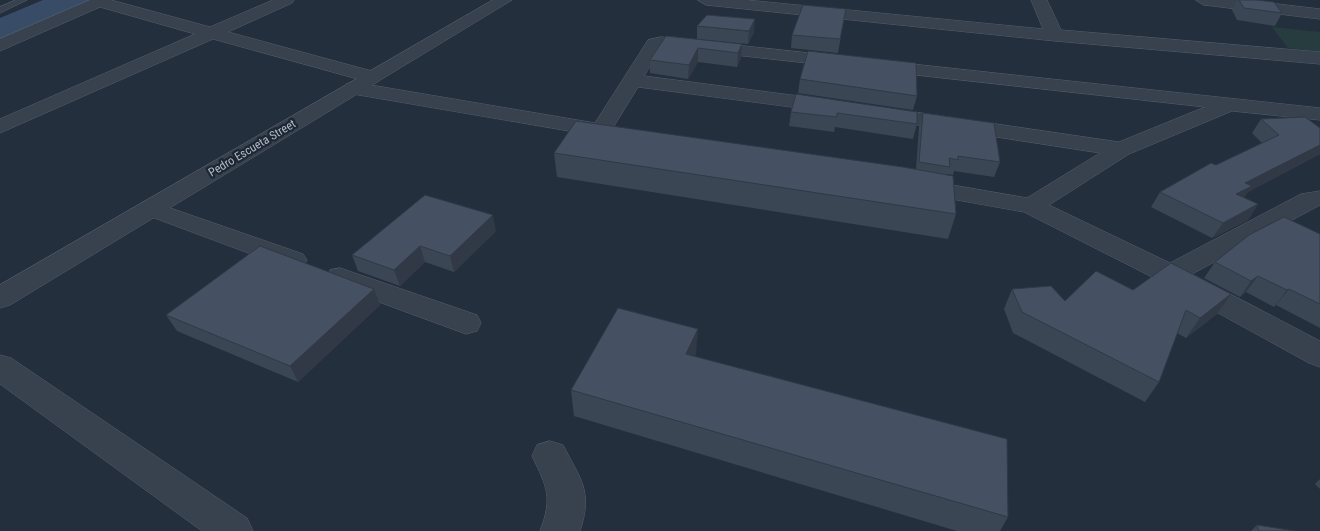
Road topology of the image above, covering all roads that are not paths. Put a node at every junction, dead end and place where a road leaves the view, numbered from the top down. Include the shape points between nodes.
1 (23, 0) edge
2 (286, 0) edge
3 (504, 0) edge
4 (706, 0) edge
5 (1039, 0) edge
6 (1204, 0) edge
7 (101, 1) edge
8 (745, 2) edge
9 (0, 10) edge
10 (1320, 14) edge
11 (212, 33) junction
12 (1056, 36) junction
13 (0, 46) edge
14 (1320, 58) edge
15 (631, 80) junction
16 (362, 83) junction
17 (1227, 106) junction
18 (1320, 114) edge
19 (0, 128) edge
20 (601, 130) junction
21 (630, 135) edge
22 (1121, 149) junction
23 (894, 182) edge
24 (1320, 198) edge
25 (1031, 206) junction
26 (150, 208) junction
27 (1170, 274) junction
28 (0, 298) edge
29 (466, 323) dead end
30 (1320, 355) edge
31 (0, 367) edge
32 (550, 456) dead end
33 (233, 531) edge
34 (560, 531) edge

1 - 9 lane
2 - 11 street
3 - 16 street, Pedro Escueta Street
4 - 8 street
5 - 12 street
6 - 10 street
7 - 11 street
7 - 13 street
8 - 12 street
11 - 16 street
11 - 19 street
12 - 14 street
15 - 17 street via 654,44 661,42
15 - 20 street
15 - 22 street via 855,109
16 - 20 street
16 - 26 street, Pedro Escueta Street
17 - 18 street
17 - 22 street
20 - 21 street
22 - 25 street
23 - 25 street
24 - 27 street via 1310,199
25 - 27 street
26 - 28 street, Pedro Escueta Street
26 - 29 street
27 - 30 street
31 - 33 street
32 - 34 street via 568,494 569,508

